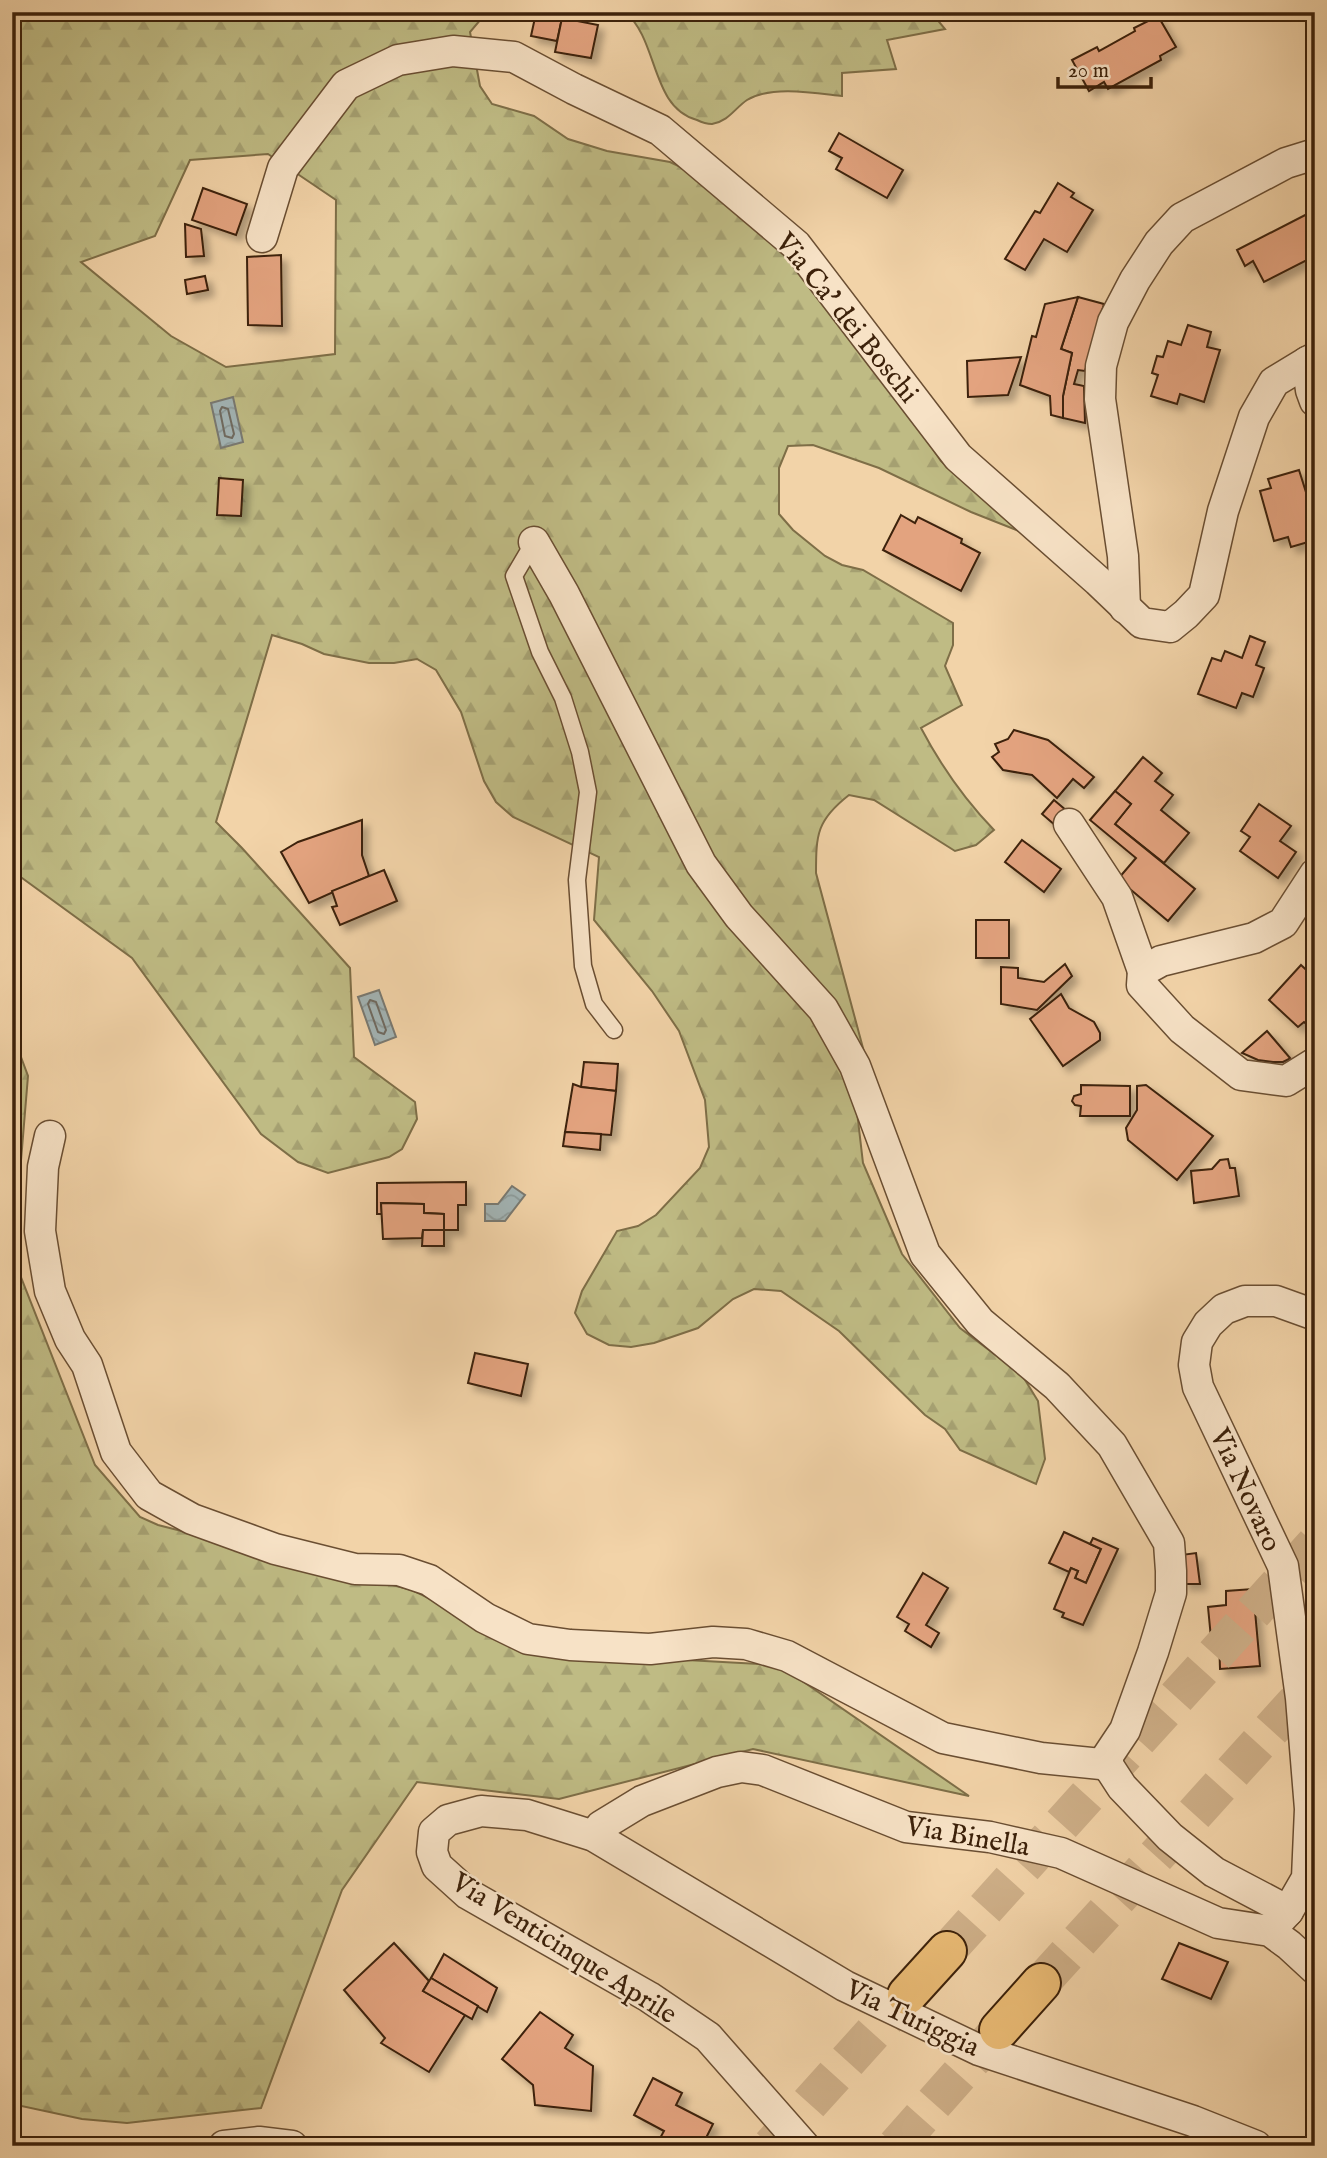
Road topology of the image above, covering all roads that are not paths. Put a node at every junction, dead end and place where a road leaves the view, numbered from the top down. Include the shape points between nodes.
1 (1315, 154) edge
2 (262, 237) dead end
3 (1311, 360) edge
4 (1315, 401) edge
5 (534, 542) joint
6 (1125, 608) junction
7 (1069, 824) dead end
8 (1315, 874) edge
9 (1143, 971) junction
10 (614, 1030) dead end
11 (1315, 1063) edge
12 (50, 1136) dead end
13 (1315, 1315) edge
14 (1109, 1767) junction
15 (594, 1836) junction
16 (1279, 1921) junction
17 (947, 1951) tunnel mouth
18 (1315, 1969) edge
19 (1041, 1983) tunnel mouth
20 (907, 1995) tunnel mouth
21 (999, 2030) tunnel mouth
22 (224, 2146) edge
23 (292, 2146) edge
24 (804, 2146) edge
25 (1256, 2146) edge

1 - 6 street via 1286,163 1182,218 1159,243 1113,322 1101,366 1100,399 1123,556
2 - 6 street, Via Ca' dei Boschi via 283,168 346,85 398,60 453,51 514,57 660,130 796,245 958,457
3 - 4 street
3 - 6 street, Via Ca' dei Boschi via 1274,383 1254,416 1223,510 1204,595 1170,627 1142,622
5 - 10 lane via 514,576 540,652 563,698 589,792 577,880 583,966 594,1003
5 - 14 street via 701,864 739,916 823,1009 855,1066 925,1254 980,1322 1057,1386 1112,1445 1169,1543 1171,1592 1125,1730 1107,1757
7 - 9 street via 1116,897
8 - 9 street via 1283,923 1254,938 1161,961
9 - 11 street via 1142,985 1182,1029 1241,1075 1286,1082
12 - 14 street via 43,1167 40,1231 50,1291 70,1339 88,1365 116,1452 149,1495 192,1519 275,1549 355,1569 400,1570 429,1580 485,1618 528,1639 650,1649 713,1642 746,1644 788,1656 943,1738
13 - 16 street, Via Novaro via 1276,1301 1245,1301 1224,1309 1197,1342 1194,1365 1198,1387 1283,1566 1310,1809 1307,1878
14 - 16 street via 1170,1837
15 - 16 street, Via Binella via 601,1826 642,1801 741,1766 763,1770 906,1827 990,1837 1060,1853 1219,1923
15 - 24 street, Via Venticinque Aprile via 527,1815 481,1811 448,1820 434,1832 432,1852 437,1866 468,1894 649,1997 708,2037
15 - 25 street, Via Turiggia via 845,1986 979,2050
16 - 18 street via 1289,1945
17 - 20 highway
19 - 21 highway
22 - 23 street via 259,2142

